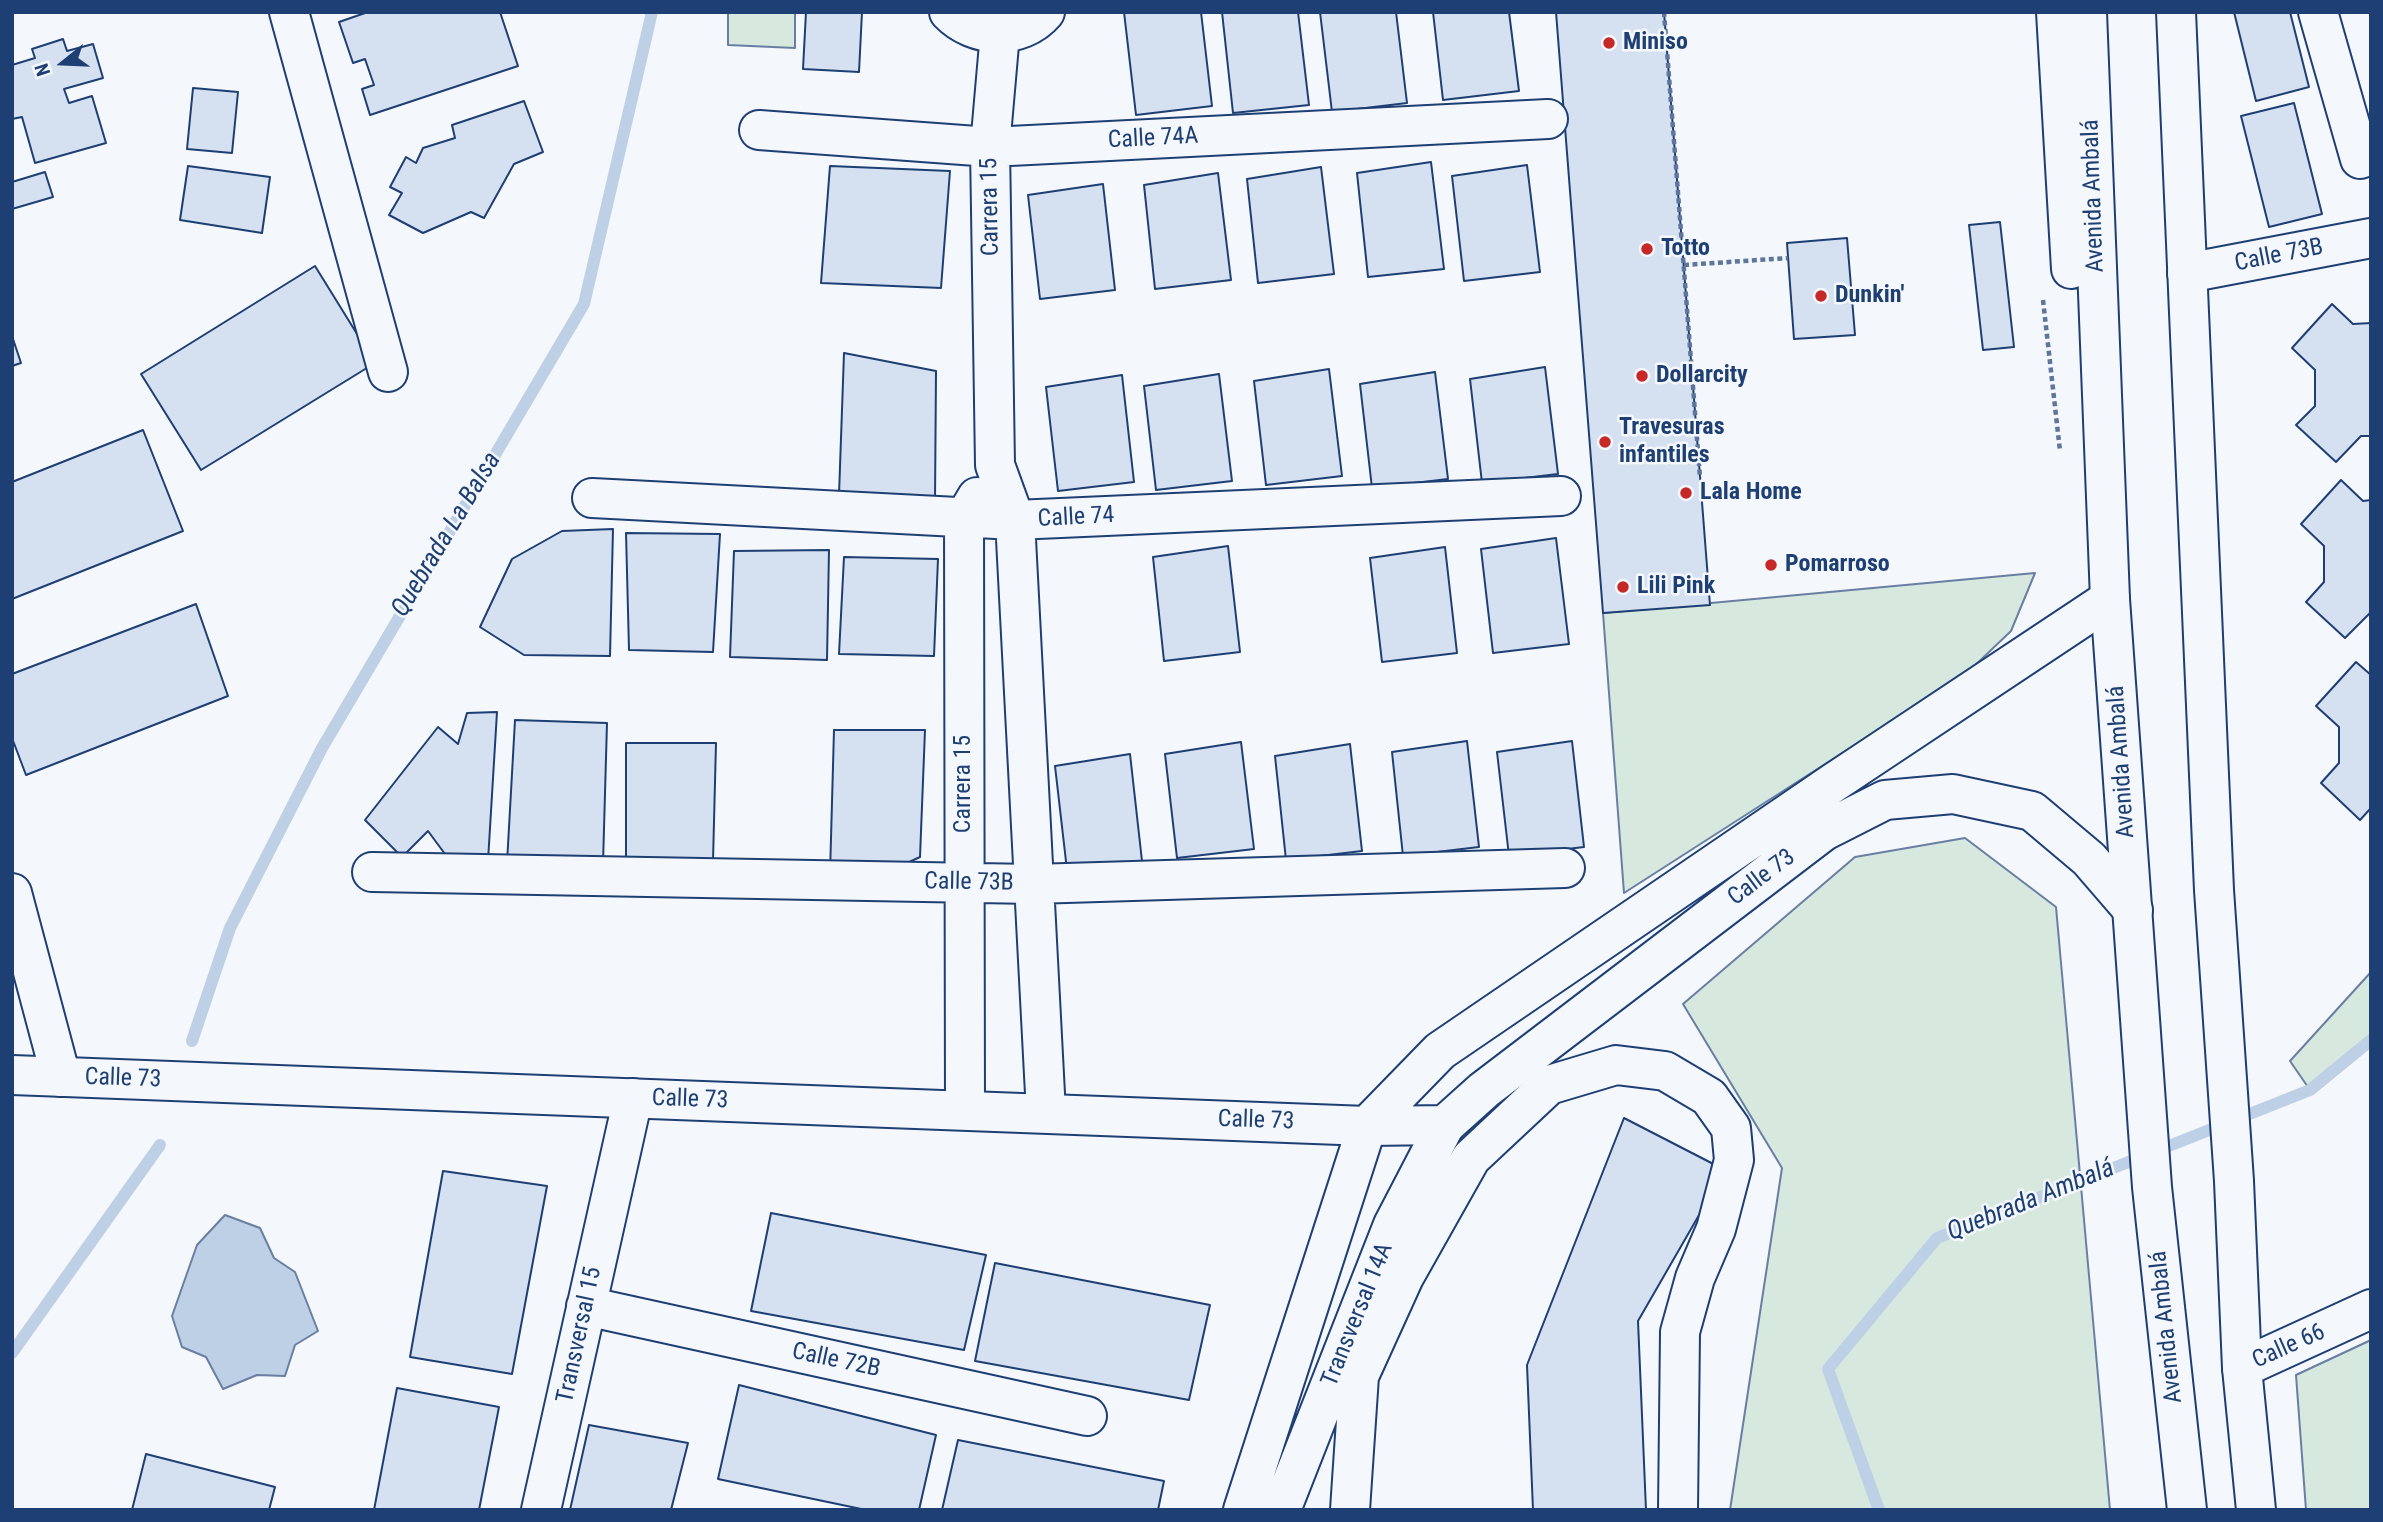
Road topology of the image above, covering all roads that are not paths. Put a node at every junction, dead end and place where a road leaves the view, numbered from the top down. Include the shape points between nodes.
1 (289, 12) edge
2 (949, 12) edge
3 (1045, 12) edge
4 (2056, 12) edge
5 (2087, 12) edge
6 (2176, 12) edge
7 (2318, 12) edge
8 (1000, 33) junction
9 (1548, 119) dead end
10 (759, 130) dead end
11 (990, 147) junction
12 (2360, 159) dead end
13 (2371, 239) edge
14 (2187, 273) junction
15 (388, 372) dead end
16 (995, 465) junction
17 (1561, 496) dead end
18 (592, 498) dead end
19 (964, 519) junction
20 (1015, 520) junction
21 (2110, 599) junction
22 (1565, 868) dead end
23 (372, 872) dead end
24 (964, 883) junction
25 (1034, 884) junction
26 (12, 893) edge
27 (2133, 910) junction
28 (12, 1075) edge
29 (61, 1077) junction
30 (633, 1098) junction
31 (965, 1110) junction
32 (1046, 1114) junction
33 (1445, 1125) junction
34 (1367, 1126) junction
35 (586, 1306) junction
36 (2371, 1309) edge
37 (2242, 1368) junction
38 (1087, 1416) dead end
39 (541, 1510) edge
40 (1243, 1510) edge
41 (1281, 1510) edge
42 (1350, 1510) edge
43 (1678, 1510) edge
44 (2187, 1510) edge
45 (2256, 1510) edge

1 - 15 street
2 - 8 street via 978,31
3 - 8 street via 1021,29
4 - 21 street via 2089,582
5 - 21 street, Avenida Ambalá
6 - 14 street
7 - 12 street
8 - 11 street, Carrera 15
9 - 11 street, Calle 74A
10 - 11 street, Calle 74A
11 - 16 street, Carrera 15
13 - 14 street, Calle 73B
14 - 37 street
16 - 19 street, Carrera 15
16 - 20 street, Carrera 15
17 - 20 street, Calle 74
18 - 19 street, Calle 74
19 - 20 street, Calle 74
19 - 24 street, Carrera 15
20 - 25 street, Carrera 15
21 - 27 street, Avenida Ambalá
21 - 34 street, Calle 73 via 1440,1051
22 - 25 street, Calle 73B
23 - 24 street, Calle 73B
24 - 25 street, Calle 73B
24 - 31 street, Carrera 15
25 - 32 street, Carrera 15
26 - 29 street
27 - 33 street, Calle 73 via 2089,859 2032,811 1953,794 1885,800 1824,831 1484,1090
27 - 44 street, Avenida Ambalá via 2152,1187
28 - 29 street, Calle 73
29 - 30 street, Calle 73
30 - 31 street, Calle 73
30 - 35 street, Transversal 15
31 - 32 street, Calle 73
32 - 34 street, Calle 73
33 - 34 street, Calle 73
33 - 41 street, Transversal 14A via 1393,1225
34 - 40 street, Transversal 14A
35 - 38 street, Calle 72B
35 - 39 street, Transversal 15
36 - 37 street, Calle 66
37 - 45 street
42 - 43 street via 1359,1376 1404,1277 1471,1157 1549,1086 1616,1065 1665,1071 1709,1097 1731,1128 1734,1160 1680,1332

